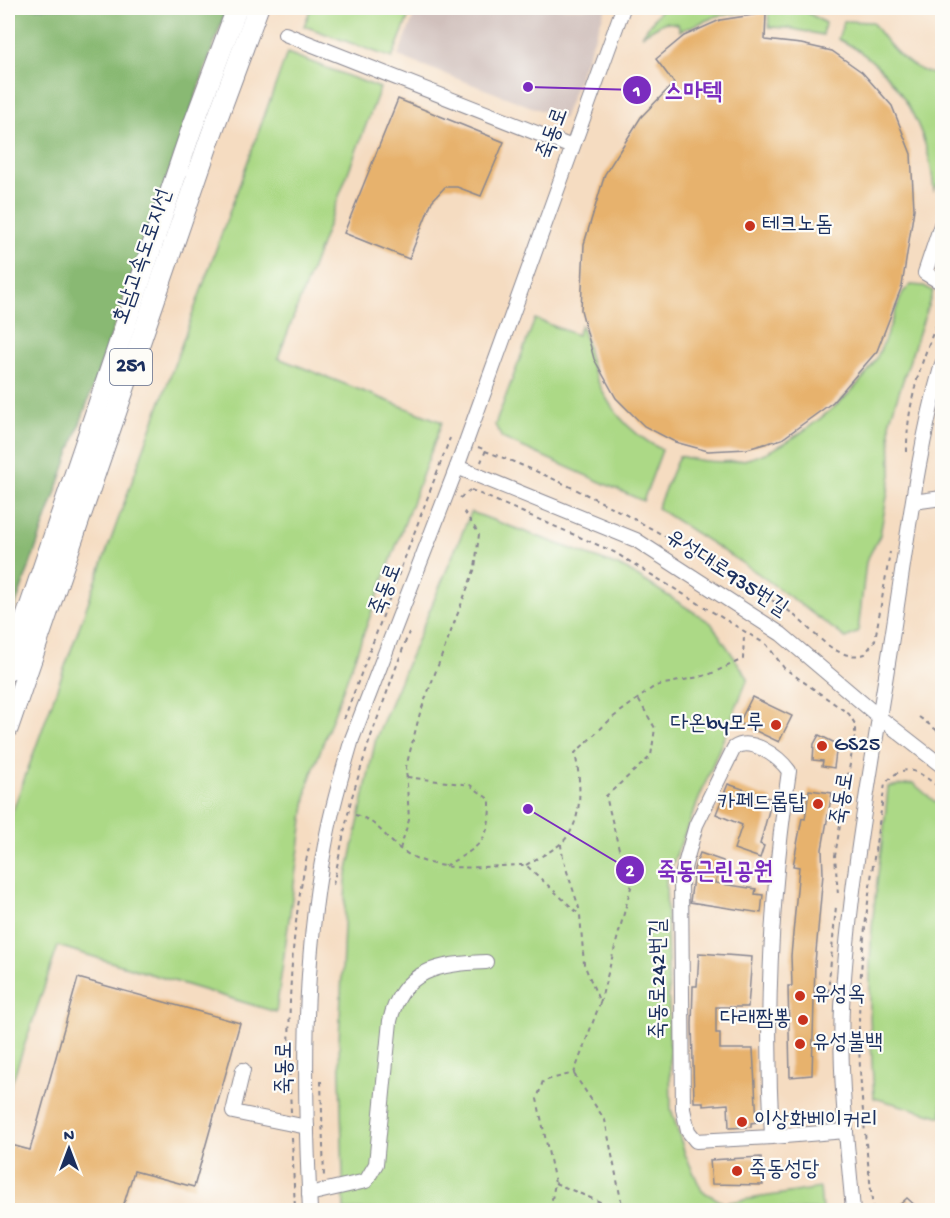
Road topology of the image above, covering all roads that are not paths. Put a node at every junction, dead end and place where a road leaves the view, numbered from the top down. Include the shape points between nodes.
1 (237, 8) edge
2 (258, 8) edge
3 (623, 8) edge
4 (285, 34) dead end
5 (572, 147) junction
6 (942, 222) edge
7 (942, 283) edge
8 (942, 364) edge
9 (457, 467) junction
10 (942, 498) edge
11 (913, 502) junction
12 (8, 671) edge
13 (879, 717) junction
14 (8, 728) edge
15 (942, 766) edge
16 (486, 962) dead end
17 (243, 1070) dead end
18 (308, 1127) junction
19 (846, 1131) junction
20 (772, 1137) junction
21 (309, 1194) junction
22 (310, 1210) edge
23 (853, 1210) edge

1 - 12 highway, 호남고속도로지선 / 251 via 191,131
2 - 14 highway, 호남고속도로지선 / 251
3 - 5 street, 죽동로
4 - 5 street
5 - 9 street, 죽동로
6 - 7 street via 926,273
8 - 11 street, 죽동로
9 - 13 street, 유성대로935번길 via 636,540 780,634
9 - 18 street, 죽동로 via 352,739 324,846 308,979
10 - 11 street
11 - 13 street, 죽동로
13 - 15 street, 유성대로935번길
13 - 19 street, 죽동로 via 853,881 842,1009
16 - 21 street via 444,964 407,982 394,1003 390,1021 376,1164 366,1181
17 - 18 street via 233,1112
18 - 21 street, 죽동로
19 - 20 street, 죽동로242번길
19 - 23 street, 죽동로
20 - 20 street, 죽동로242번길 via 768,1021 779,835 789,771 780,759 740,744 734,748 696,825 681,879 683,1109 688,1131 696,1141
21 - 22 street, 죽동로

